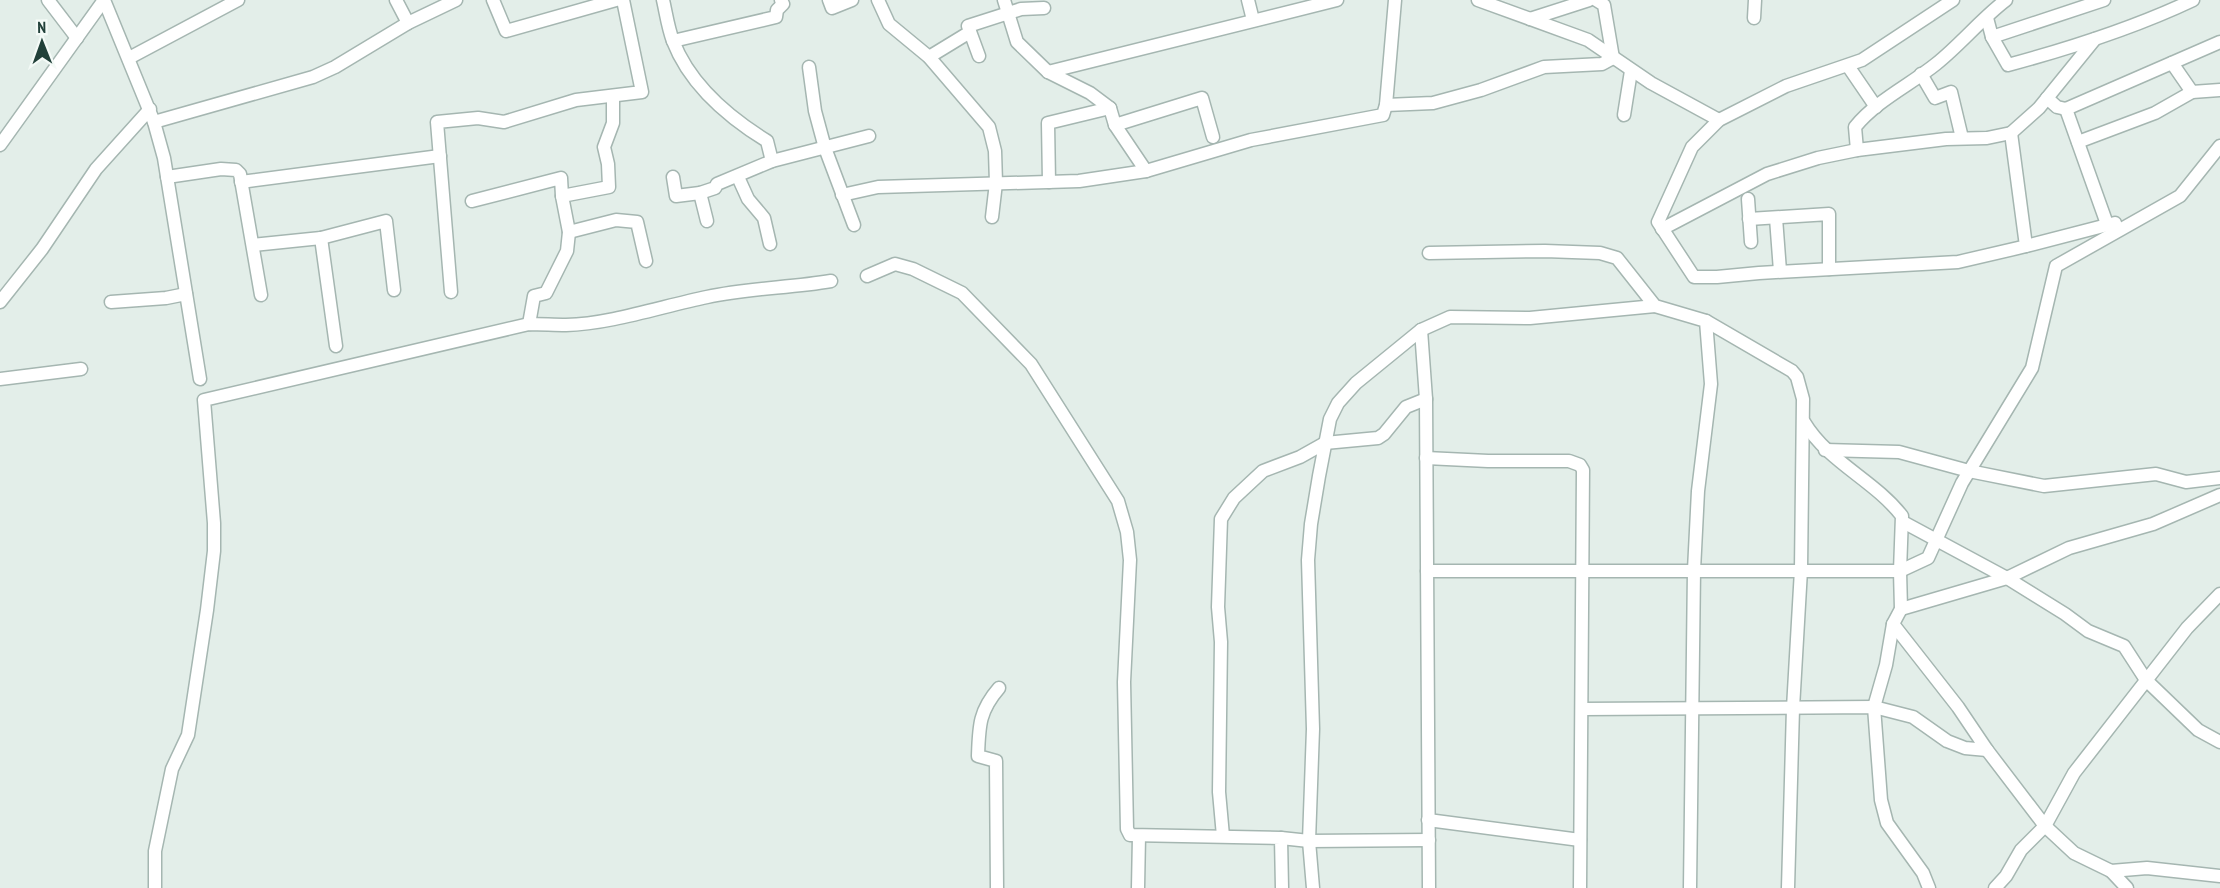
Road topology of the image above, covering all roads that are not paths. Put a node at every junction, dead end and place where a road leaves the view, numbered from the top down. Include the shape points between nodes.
1 (48, 0) edge
2 (238, 0) edge
3 (396, 0) edge
4 (456, 0) edge
5 (493, 0) edge
6 (616, 0) edge
7 (623, 0) edge
8 (663, 0) edge
9 (781, 0) edge
10 (829, 0) edge
11 (852, 0) edge
12 (878, 0) edge
13 (1248, 0) edge
14 (1337, 0) edge
15 (1395, 0) edge
16 (1478, 0) edge
17 (1589, 0) edge
18 (1596, 0) edge
19 (1755, 0) edge
20 (1953, 0) edge
21 (2006, 0) edge
22 (2104, 0) edge
23 (2193, 0) edge
24 (1006, 6) edge
25 (1044, 8) dead end
26 (1754, 18) dead end
27 (1987, 18) junction
28 (1530, 19) junction
29 (1253, 20) junction
30 (408, 23) junction
31 (970, 32) junction
32 (1992, 37) junction
33 (77, 38) junction
34 (2095, 39) junction
35 (673, 41) junction
36 (2220, 42) edge
37 (978, 56) dead end
38 (929, 57) junction
39 (129, 58) junction
40 (1613, 58) junction
41 (2172, 63) junction
42 (1848, 66) junction
43 (809, 67) dead end
44 (1631, 71) junction
45 (1048, 72) junction
46 (1921, 74) junction
47 (2220, 90) edge
48 (2192, 92) junction
49 (613, 96) junction
50 (2047, 98) junction
51 (1386, 105) junction
52 (1876, 107) junction
53 (1110, 108) junction
54 (2066, 109) junction
55 (152, 115) junction
56 (1624, 115) dead end
57 (1719, 120) junction
58 (1114, 124) junction
59 (2011, 133) junction
60 (869, 136) dead end
61 (1213, 137) dead end
62 (1962, 138) junction
63 (2078, 142) junction
64 (0, 145) edge
65 (2220, 146) edge
66 (825, 148) junction
67 (1857, 150) junction
68 (440, 156) junction
69 (771, 161) junction
70 (1146, 171) junction
71 (166, 177) junction
72 (673, 177) dead end
73 (738, 177) junction
74 (241, 182) junction
75 (1049, 182) junction
76 (996, 183) junction
77 (700, 193) junction
78 (842, 195) junction
79 (562, 196) junction
80 (1748, 199) dead end
81 (471, 201) dead end
82 (992, 218) dead end
83 (1776, 218) junction
84 (1749, 219) junction
85 (2135, 220) junction
86 (707, 221) dead end
87 (854, 225) dead end
88 (2107, 225) junction
89 (1662, 229) junction
90 (569, 232) junction
91 (321, 238) junction
92 (1751, 243) dead end
93 (770, 244) dead end
94 (253, 245) junction
95 (2026, 246) junction
96 (1429, 253) dead end
97 (646, 261) dead end
98 (1829, 269) junction
99 (1780, 272) junction
100 (867, 276) dead end
101 (831, 280) dead end
102 (394, 290) dead end
103 (451, 292) dead end
104 (186, 294) junction
105 (261, 295) dead end
106 (0, 302) edge
107 (111, 302) dead end
108 (1655, 306) junction
109 (1706, 321) junction
110 (529, 324) junction
111 (1421, 330) junction
112 (336, 346) dead end
113 (81, 369) dead end
114 (0, 379) edge
115 (200, 379) dead end
116 (1426, 399) junction
117 (1803, 421) junction
118 (1325, 443) junction
119 (1825, 450) junction
120 (1426, 459) junction
121 (1970, 471) junction
122 (2220, 478) edge
123 (2220, 495) edge
124 (1903, 522) junction
125 (1938, 541) junction
126 (1694, 570) junction
127 (1801, 570) junction
128 (1427, 571) junction
129 (1582, 571) junction
130 (1900, 571) junction
131 (2007, 578) junction
132 (2220, 594) edge
133 (1901, 609) junction
134 (1893, 624) junction
135 (2146, 680) junction
136 (999, 688) dead end
137 (1874, 707) junction
138 (1793, 708) junction
139 (1583, 709) junction
140 (1692, 709) junction
141 (2220, 742) edge
142 (1987, 750) junction
143 (1428, 820) junction
144 (2045, 826) junction
145 (1139, 836) junction
146 (1223, 836) junction
147 (1281, 838) junction
148 (1429, 840) junction
149 (1580, 840) junction
150 (1309, 841) junction
151 (2110, 871) junction
152 (2220, 876) edge
153 (155, 888) edge
154 (997, 888) edge
155 (1138, 888) edge
156 (1282, 888) edge
157 (1314, 888) edge
158 (1429, 888) edge
159 (1580, 888) edge
160 (1690, 888) edge
161 (1788, 888) edge
162 (1929, 888) edge
163 (1995, 888) edge
164 (2127, 888) edge

1 - 33 street
2 - 39 street
3 - 30 street
4 - 30 street
5 - 6 street via 506,31
7 - 49 street via 642,92
8 - 35 street
9 - 35 street via 783,4 776,17
10 - 11 street via 832,8
12 - 38 street via 889,24
13 - 29 street
14 - 29 street
15 - 51 street
16 - 28 street
17 - 28 street
18 - 40 street via 1604,5
19 - 26 street
20 - 42 street
21 - 27 street
22 - 32 street
23 - 34 street
24 - 25 street
24 - 31 street via 968,26
24 - 45 street via 1017,42
27 - 32 street
27 - 46 street
28 - 40 street via 1588,40
29 - 45 street
30 - 55 street via 313,77
31 - 37 street
31 - 38 street
32 - 34 street via 2008,65
33 - 39 street via 104,0
33 - 64 street
34 - 50 street
35 - 69 street via 697,84 739,123 767,141
36 - 41 street
38 - 76 street via 989,127
39 - 55 street
40 - 44 street
40 - 51 street via 1602,64 1544,67 1433,103
41 - 48 street
41 - 54 street
42 - 52 street
42 - 57 street via 1786,86
43 - 66 street
44 - 56 street
44 - 57 street
45 - 53 street
46 - 52 street
46 - 62 street via 1935,98 1951,92
47 - 48 street
48 - 63 street via 2155,113
49 - 68 street via 576,100 504,122 478,118 437,122
49 - 79 street via 613,123 604,147 609,188
50 - 54 street
50 - 59 street
51 - 70 street via 1383,115 1251,140
52 - 67 street via 1855,127
53 - 58 street
53 - 75 street via 1048,123
54 - 63 street
55 - 71 street
55 - 106 street via 96,169 42,249
57 - 89 street via 1692,147 1658,222
58 - 61 street via 1202,98
58 - 70 street
59 - 62 street
59 - 95 street
60 - 66 street
62 - 67 street
63 - 88 street
65 - 85 street via 2180,196
66 - 69 street
66 - 78 street
67 - 89 street via 1767,174
68 - 74 street
68 - 103 street
69 - 73 street
70 - 75 street
71 - 74 street via 231,169 240,174
71 - 104 street
72 - 77 street via 676,196
73 - 77 street
73 - 93 street via 748,199 764,218
74 - 94 street
75 - 76 street
76 - 78 street via 878,187
76 - 82 street
77 - 86 street
78 - 87 street
79 - 81 street via 561,178
79 - 90 street
80 - 84 street
83 - 84 street
83 - 98 street via 1829,214
83 - 99 street
84 - 92 street
85 - 88 street
85 - 121 street via 2056,266 2032,368
88 - 95 street
89 - 99 street via 1694,277
90 - 97 street via 616,220 637,222
90 - 110 street via 567,251 546,293 532,298
91 - 94 street
91 - 102 street via 386,221
91 - 112 street
94 - 105 street
95 - 98 street via 1958,262
96 - 108 street via 1600,253 1617,258
98 - 99 street
100 - 145 street via 895,264 962,293 1031,364 1118,501 1130,560 1124,682 1127,829 1130,835
101 - 110 street via 708,296 568,325
104 - 107 street
104 - 115 street
108 - 109 street
108 - 111 street via 1530,318 1450,317
109 - 117 street via 1792,371 1801,388
109 - 126 street via 1711,384 1698,491
110 - 153 street via 204,400 214,551 188,735 172,769 155,851
111 - 116 street
111 - 118 street via 1360,379 1338,404 1330,418
113 - 114 street
116 - 118 street via 1406,407 1378,438
116 - 120 street
117 - 119 street
117 - 127 street
118 - 146 street via 1263,471 1234,498 1221,519 1219,792
118 - 150 street via 1308,560 1313,729
119 - 121 street via 1899,452
119 - 124 street via 1889,501
120 - 128 street
120 - 129 street via 1569,461 1580,465
121 - 122 street via 2044,486 2156,474 2186,482
121 - 125 street
123 - 131 street via 2153,524 2069,548
124 - 125 street
124 - 130 street
125 - 130 street via 1928,558
125 - 131 street
126 - 127 street
126 - 129 street
126 - 140 street
127 - 130 street
127 - 138 street
128 - 129 street
128 - 143 street
129 - 139 street
130 - 133 street
131 - 133 street
131 - 135 street via 2088,631 2124,646
132 - 135 street
133 - 134 street
134 - 137 street
134 - 142 street
135 - 141 street via 2198,730
135 - 144 street via 2074,773
136 - 154 street via 979,720 978,756 996,761
137 - 138 street
137 - 142 street via 1912,717 1947,741 1965,748
137 - 162 street via 1881,800 1887,823 1923,873
138 - 140 street
138 - 161 street
139 - 140 street
139 - 149 street
140 - 160 street
142 - 144 street
143 - 148 street
143 - 149 street
144 - 151 street via 2074,853
144 - 163 street via 2021,850
145 - 146 street
145 - 155 street
146 - 147 street
147 - 150 street
147 - 156 street
148 - 150 street
148 - 158 street
149 - 159 street
150 - 157 street
151 - 152 street via 2147,868
151 - 164 street

